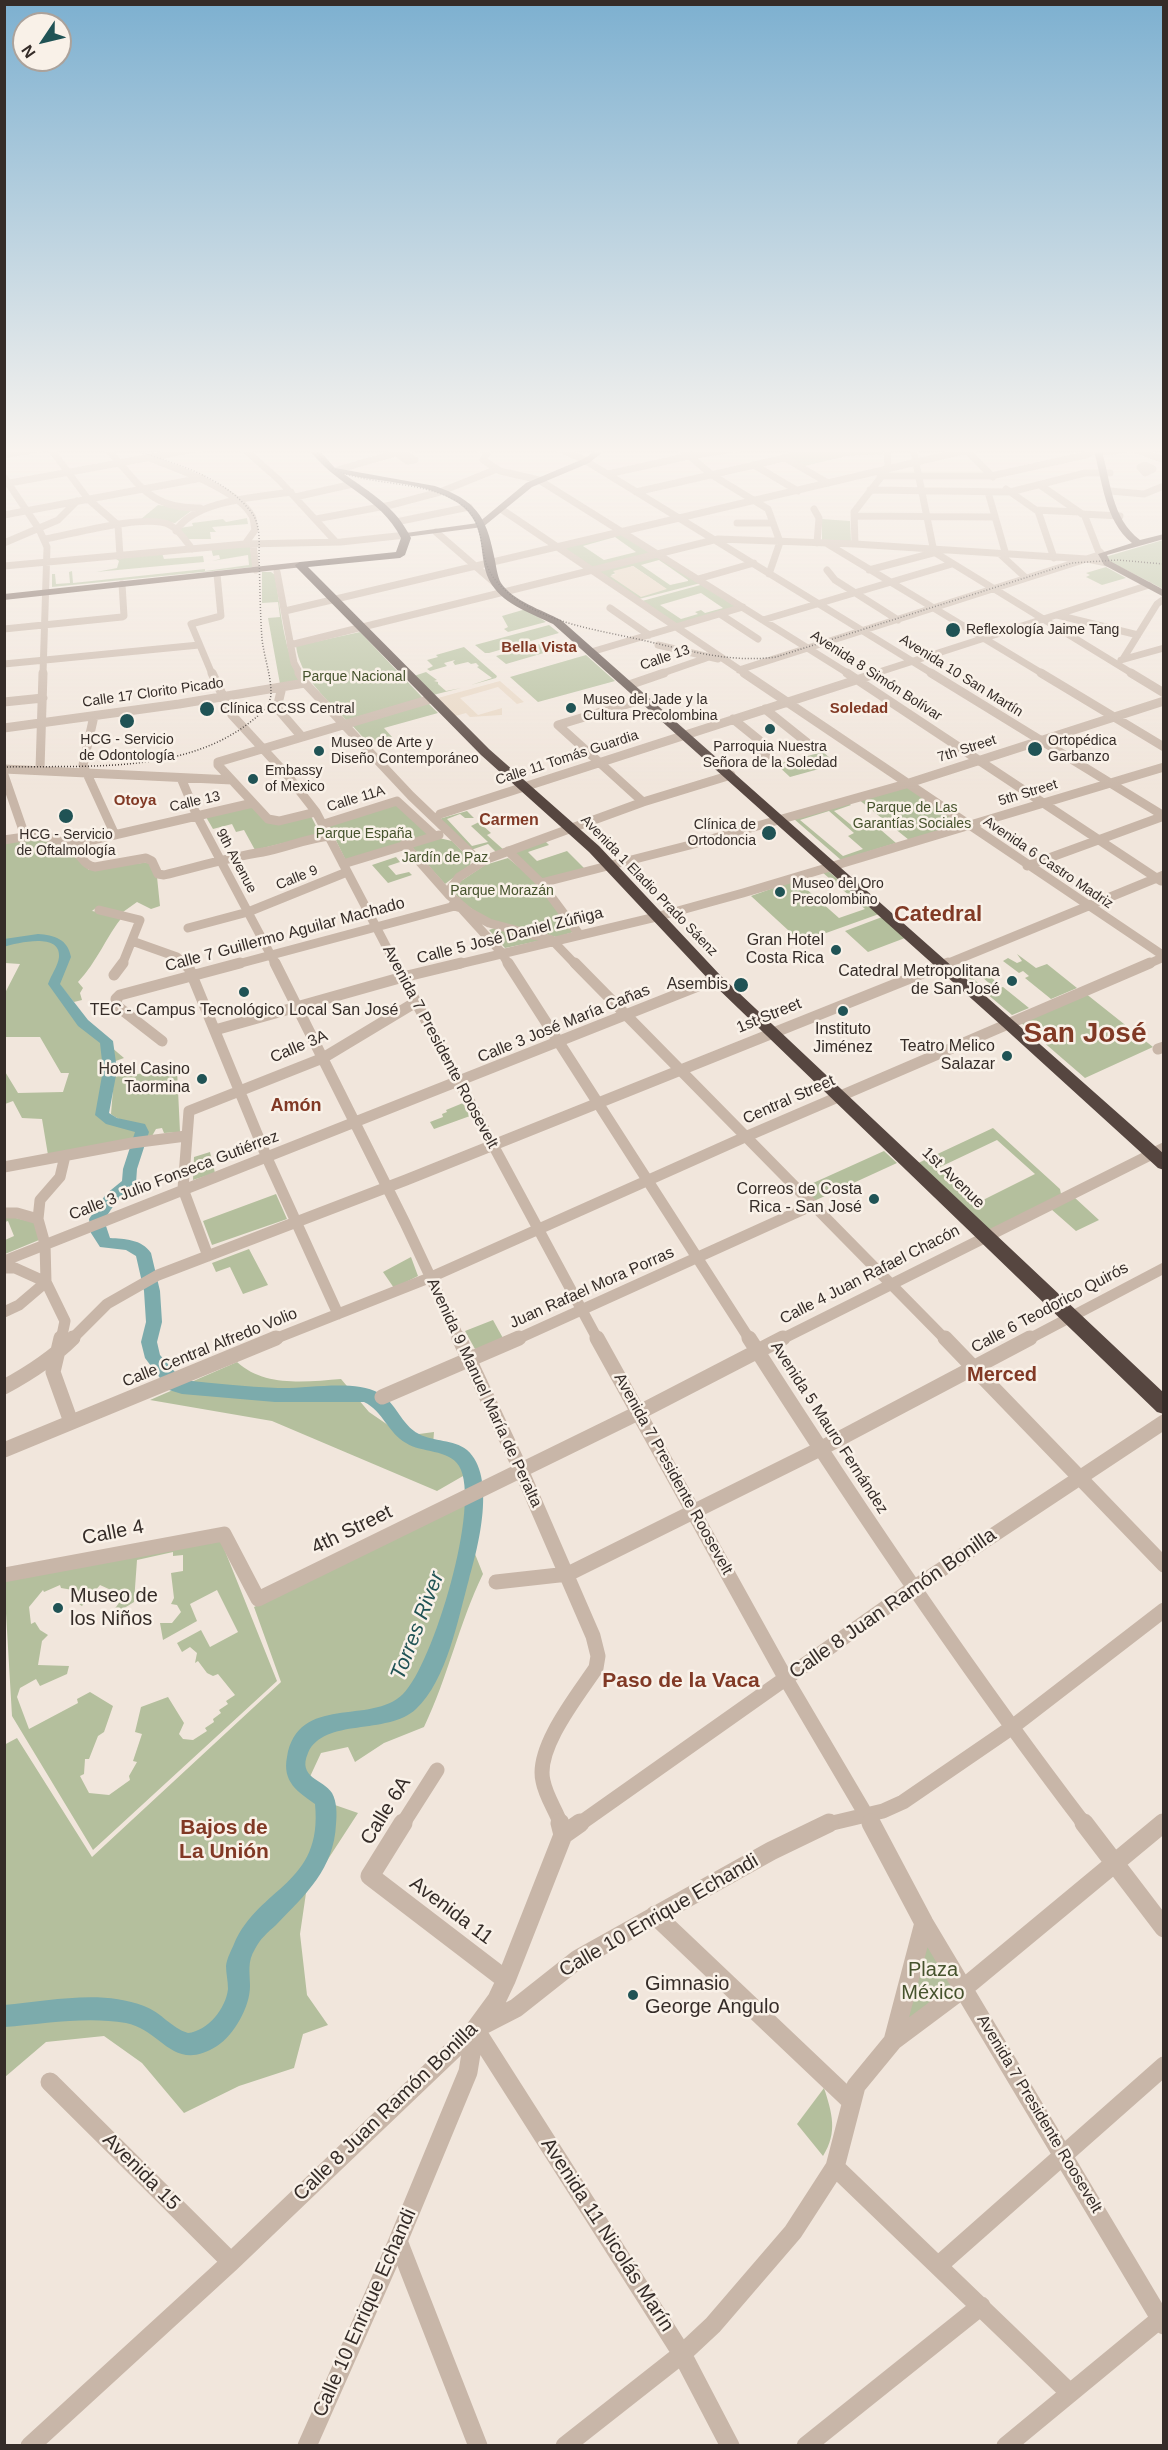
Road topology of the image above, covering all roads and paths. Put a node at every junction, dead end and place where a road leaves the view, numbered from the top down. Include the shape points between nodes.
1 (62, 562) edge
2 (256, 562) edge
3 (330, 562) edge
4 (470, 562) edge
5 (581, 562) edge
6 (627, 562) edge
7 (672, 562) edge
8 (749, 562) edge
9 (758, 562) edge
10 (773, 562) edge
11 (856, 562) edge
12 (895, 562) edge
13 (1011, 562) edge
14 (1080, 562) edge
15 (1103, 562) edge
16 (490, 563) joint
17 (1107, 563) joint
18 (47, 564) junction
19 (752, 564) junction
20 (952, 564) joint
21 (4, 566) edge
22 (295, 566) junction
23 (475, 567) junction
24 (259, 569) junction
25 (827, 570) dead end
26 (869, 570) junction
27 (594, 571) junction
28 (277, 572) junction
29 (217, 574) junction
30 (769, 574) junction
31 (698, 579) junction
32 (1026, 579) junction
33 (889, 582) junction
34 (122, 584) junction
35 (496, 584) junction
36 (1149, 585) junction
37 (993, 589) junction
38 (46, 592) junction
39 (505, 592) junction
40 (854, 592) junction
41 (1164, 594) edge
42 (4, 597) edge
43 (334, 600) junction
44 (1161, 602) edge
45 (817, 603) junction
46 (610, 608) dead end
47 (743, 608) junction
48 (933, 609) junction
49 (285, 611) junction
50 (720, 614) junction
51 (1056, 615) junction
52 (1042, 619) junction
53 (763, 620) junction
54 (898, 620) junction
55 (1088, 624) junction
56 (45, 625) junction
57 (677, 627) junction
58 (362, 628) junction
59 (4, 629) edge
60 (862, 631) junction
61 (649, 635) junction
62 (1138, 635) junction
63 (1070, 636) junction
64 (983, 638) junction
65 (758, 639) dead end
66 (199, 645) junction
67 (290, 645) junction
68 (658, 645) dead end
69 (808, 648) junction
70 (1164, 648) edge
71 (591, 652) junction
72 (710, 657) junction
73 (772, 659) junction
74 (1123, 659) junction
75 (44, 660) junction
76 (724, 660) junction
77 (911, 661) junction
78 (1112, 663) junction
79 (4, 664) edge
80 (740, 670) junction
81 (857, 679) junction
82 (305, 683) junction
83 (629, 685) junction
84 (282, 687) junction
85 (1164, 693) edge
86 (223, 697) junction
87 (43, 698) junction
88 (431, 699) junction
89 (644, 699) junction
90 (1164, 701) edge
91 (4, 702) edge
92 (787, 702) junction
93 (765, 709) junction
94 (93, 716) junction
95 (1113, 717) junction
96 (733, 719) junction
97 (42, 723) junction
98 (344, 725) junction
99 (4, 728) edge
100 (685, 734) junction
101 (302, 736) junction
102 (1040, 740) junction
103 (810, 745) dead end
104 (1164, 747) edge
105 (262, 749) junction
106 (766, 756) dead end
107 (979, 760) junction
108 (599, 763) junction
109 (1164, 767) edge
110 (40, 769) junction
111 (4, 770) edge
112 (86, 773) junction
113 (4, 775) edge
114 (731, 775) junction
115 (181, 778) junction
116 (232, 780) junction
117 (1109, 782) junction
118 (906, 784) junction
119 (522, 787) junction
120 (643, 802) junction
121 (1043, 802) junction
122 (253, 803) junction
123 (316, 812) junction
124 (440, 814) dead end
125 (197, 816) junction
126 (1163, 816) edge
127 (778, 820) junction
128 (324, 824) junction
129 (967, 825) junction
130 (571, 828) junction
131 (23, 830) dead end
132 (115, 835) junction
133 (434, 835) junction
134 (330, 836) junction
135 (4, 840) edge
136 (457, 840) junction
137 (1098, 840) junction
138 (404, 844) junction
139 (71, 845) junction
140 (510, 853) junction
141 (221, 862) junction
142 (481, 863) junction
143 (609, 866) junction
144 (831, 866) junction
145 (1027, 866) junction
146 (345, 868) junction
147 (1161, 878) edge
148 (542, 883) junction
149 (448, 892) junction
150 (743, 893) joint
151 (455, 903) junction
152 (1089, 906) junction
153 (99, 910) dead end
154 (248, 912) junction
155 (656, 917) junction
156 (497, 925) junction
157 (376, 927) junction
158 (188, 928) dead end
159 (485, 934) junction
160 (579, 934) junction
161 (552, 940) junction
162 (132, 942) junction
163 (501, 952) junction
164 (271, 955) junction
165 (1164, 957) edge
166 (943, 965) junction
167 (114, 975) dead end
168 (192, 976) junction
169 (403, 977) junction
170 (716, 979) junction
171 (416, 1002) junction
172 (297, 1007) junction
173 (625, 1016) junction
174 (1008, 1022) junction
175 (215, 1030) junction
176 (772, 1032) junction
177 (162, 1041) dead end
178 (560, 1042) junction
179 (323, 1058) junction
180 (678, 1070) junction
181 (460, 1082) junction
182 (240, 1089) junction
183 (839, 1096) junction
184 (599, 1103) junction
185 (356, 1123) junction
186 (186, 1136) junction
187 (746, 1137) junction
188 (493, 1145) junction
189 (1160, 1155) edge
190 (65, 1156) junction
191 (267, 1158) junction
192 (4, 1167) edge
193 (648, 1181) junction
194 (387, 1187) junction
195 (183, 1189) junction
196 (813, 1205) junction
197 (4, 1213) edge
198 (38, 1219) junction
199 (296, 1224) junction
200 (537, 1230) junction
201 (986, 1237) junction
202 (45, 1244) junction
203 (208, 1256) junction
204 (698, 1259) junction
205 (4, 1261) edge
206 (4, 1268) edge
207 (1164, 1268) edge
208 (429, 1278) junction
209 (46, 1282) junction
210 (891, 1283) junction
211 (583, 1311) junction
212 (4, 1312) edge
213 (338, 1314) junction
214 (1071, 1318) junction
215 (758, 1352) junction
216 (56, 1355) junction
217 (468, 1361) junction
218 (974, 1369) junction
219 (4, 1388) edge
220 (382, 1397) dead end
221 (1164, 1406) edge
222 (640, 1412) junction
223 (71, 1422) junction
224 (1164, 1422) edge
225 (820, 1449) junction
226 (4, 1450) edge
227 (521, 1470) junction
228 (1080, 1479) junction
229 (464, 1498) joint
230 (695, 1512) junction
231 (228, 1538) joint
232 (1164, 1565) edge
233 (568, 1574) junction
234 (4, 1575) edge
235 (496, 1582) dead end
236 (915, 1587) junction
237 (1164, 1610) edge
238 (786, 1678) junction
239 (1011, 1728) junction
240 (437, 1770) dead end
241 (866, 1814) junction
242 (1164, 1822) edge
243 (563, 1835) junction
244 (1115, 1864) junction
245 (370, 1876) joint
246 (655, 1915) junction
247 (924, 1923) junction
248 (1164, 1928) edge
249 (506, 1980) junction
250 (964, 1988) junction
251 (475, 2029) junction
252 (892, 2041) junction
253 (1164, 2066) edge
254 (50, 2082) dead end
255 (851, 2101) junction
256 (1063, 2155) junction
257 (835, 2167) junction
258 (398, 2241) junction
259 (231, 2262) junction
260 (939, 2265) junction
261 (981, 2306) junction
262 (1162, 2322) edge
263 (682, 2354) junction
264 (1070, 2393) junction
265 (30, 2445) edge
266 (307, 2445) edge
267 (478, 2445) edge
268 (564, 2445) edge
269 (730, 2445) edge
270 (806, 2445) edge
271 (1006, 2445) edge

1 - 18 street
2 - 24 street
3 - 22 highway
4 - 23 street
5 - 27 street, Avenida 6 Castro Madriz
6 - 27 street
7 - 31 street, Avenida 8 Simón Bolívar
8 - 19 street, Avenida 10 San Martín
9 - 19 street
10 - 30 street
11 - 26 street
12 - 26 street
13 - 32 street
14 - 32 street
15 - 17 street
16 - 23 street
16 - 35 highway
17 - 36 main road
18 - 21 street
18 - 38 street
19 - 30 street, Avenida 10 San Martín
19 - 31 street
20 - 33 street
20 - 37 street
22 - 24 main road
22 - 28 street
22 - 43 highway, Avenida 1 Eladio Prado Sáenz
23 - 35 street
23 - 43 street
24 - 28 street
24 - 29 main road
25 - 40 street
26 - 33 street
27 - 39 street
27 - 57 street, Avenida 6 Castro Madriz
28 - 49 street
29 - 34 main road
29 - 66 street, Avenida 7 Presidente Roosevelt via 221,616 191,624
30 - 45 street, Avenida 10 San Martín
31 - 47 street, Avenida 8 Simón Bolívar
32 - 37 street
33 - 40 street
33 - 48 street
34 - 38 main road
34 - 56 street via 124,616
35 - 39 highway
36 - 41 main road
36 - 51 street, Calle 11 Tomás Guardia
37 - 48 street
37 - 52 street
38 - 42 main road
38 - 56 street
39 - 58 street
39 - 71 highway via 556,622
40 - 45 street
40 - 54 street
43 - 49 street
43 - 58 highway, Avenida 1 Eladio Prado Sáenz
44 - 62 street
45 - 53 street
45 - 60 street, Avenida 10 San Martín
46 - 61 street
47 - 50 street
47 - 53 street, Avenida 8 Simón Bolívar
48 - 54 street
48 - 64 street
49 - 67 street
50 - 57 street
50 - 65 street
51 - 52 street, Calle 11 Tomás Guardia
51 - 55 street
52 - 63 street
52 - 64 street, Calle 11 Tomás Guardia
53 - 69 street, Avenida 8 Simón Bolívar
54 - 60 street
55 - 62 street
55 - 63 street
56 - 59 street
56 - 75 street
57 - 61 street
57 - 76 street, Avenida 6 Castro Madriz
58 - 67 street
58 - 88 highway, Avenida 1 Eladio Prado Sáenz
60 - 69 street
60 - 77 street, Avenida 10 San Martín
61 - 71 street
62 - 74 street
63 - 78 street
64 - 77 street, Calle 11 Tomás Guardia
64 - 95 street
66 - 75 street
66 - 86 street, Avenida 7 Presidente Roosevelt
67 - 82 street
68 - 72 street
69 - 73 street
69 - 81 street, Avenida 8 Simón Bolívar
70 - 74 street
71 - 83 highway
72 - 76 street
72 - 83 street, Calle 13
73 - 76 street
73 - 80 street
74 - 78 street
75 - 79 street
75 - 87 street
76 - 80 street, Avenida 6 Castro Madriz
77 - 81 street, Calle 11 Tomás Guardia
77 - 102 street, Avenida 10 San Martín
78 - 85 street
80 - 92 street, Avenida 6 Castro Madriz
81 - 92 street, Calle 11 Tomás Guardia
81 - 107 street, Avenida 8 Simón Bolívar
82 - 84 street, Calle 17 Clorito Picado
82 - 98 street
83 - 89 highway
84 - 86 street, Calle 17 Clorito Picado
84 - 101 street via 277,708
86 - 94 street, Calle 17 Clorito Picado
86 - 105 street, Avenida 7 Presidente Roosevelt via 232,715
87 - 91 street
87 - 97 street
88 - 98 street
88 - 119 highway, Avenida 1 Eladio Prado Sáenz
89 - 100 highway
89 - 108 street, Calle 13 via 558,725
90 - 95 street, 7th Street
92 - 93 street, Calle 11 Tomás Guardia
92 - 118 street, Avenida 6 Castro Madriz
93 - 96 street, Calle 11 Tomás Guardia
93 - 103 street
94 - 97 street, Calle 17 Clorito Picado
94 - 112 street via 83,764
95 - 102 street, 7th Street
95 - 104 street
96 - 100 street, Calle 11 Tomás Guardia
96 - 106 street via 759,740 756,748
97 - 99 street, Calle 17 Clorito Picado
97 - 110 street
98 - 101 street
98 - 136 street
100 - 108 street, Calle 11 Tomás Guardia
100 - 114 highway
101 - 105 street
102 - 107 street, 7th Street
102 - 117 street, Avenida 10 San Martín
105 - 116 street via 218,762
105 - 123 street, Avenida 7 Presidente Roosevelt
107 - 118 street, 7th Street
107 - 121 street, Avenida 8 Simón Bolívar
108 - 119 street, Calle 11 Tomás Guardia
108 - 120 street
109 - 117 street, 5th Street
110 - 111 street
110 - 112 street
112 - 115 street
112 - 132 street
113 - 131 street
114 - 120 street
114 - 127 highway
115 - 116 street
115 - 125 street, 9th Avenue
116 - 122 street
117 - 121 street, 5th Street
117 - 126 street, Avenida 10 San Martín
118 - 127 street, 7th Street
118 - 129 street, Avenida 6 Castro Madriz
119 - 124 street, Calle 11 Tomás Guardia
119 - 130 highway, Avenida 1 Eladio Prado Sáenz
120 - 130 street
121 - 129 street, 5th Street
121 - 137 street, Avenida 8 Simón Bolívar
122 - 123 street, Calle 11A via 268,819 279,821
122 - 125 street, Calle 13
123 - 128 street, Avenida 7 Presidente Roosevelt
125 - 132 street, Calle 13
125 - 141 street, 9th Avenue
126 - 137 street
127 - 143 street, 7th Street
127 - 144 highway
128 - 133 street, Calle 11A via 397,801 424,820
128 - 134 street, Avenida 7 Presidente Roosevelt
129 - 144 street, 5th Street
129 - 145 street, Avenida 6 Castro Madriz
130 - 140 street
130 - 143 highway, Avenida 1 Eladio Prado Sáenz
132 - 139 street, Calle 13
133 - 136 street, Calle 9
133 - 138 street, Calle 9
134 - 141 street
134 - 146 street, Avenida 7 Presidente Roosevelt
135 - 139 street via 54,836
136 - 142 street
137 - 145 street
137 - 147 street, Avenida 8 Simón Bolívar
138 - 146 street, Calle 9
138 - 149 street, Avenida 5 Mauro Fernández
139 - 141 street via 91,867 149,858 161,875
140 - 142 street
140 - 148 street
141 - 154 street, 9th Avenue
142 - 149 street via 459,877
143 - 148 street
143 - 155 highway, Avenida 1 Eladio Prado Sáenz
144 - 150 street, 5th Street
144 - 166 highway
145 - 152 street, Avenida 6 Castro Madriz
146 - 154 street, Calle 9
146 - 157 street, Avenida 7 Presidente Roosevelt
147 - 152 street, 1st Street
148 - 160 street
149 - 151 street, Avenida 5 Mauro Fernández
150 - 155 street, Calle 5 José Daniel Zúñiga
151 - 156 street
151 - 157 street, Calle 7 Guillermo Aguilar Machado
151 - 159 street, Avenida 5 Mauro Fernández
152 - 165 street, Avenida 6 Castro Madriz
152 - 166 street, 1st Street
153 - 162 street via 139,918
154 - 158 street, Calle 9
154 - 164 street, 9th Avenue
155 - 160 street, Calle 5 José Daniel Zúñiga
155 - 170 highway, Avenida 1 Eladio Prado Sáenz
156 - 159 street
156 - 161 street
157 - 164 street, Calle 7 Guillermo Aguilar Machado
157 - 169 street, Avenida 7 Presidente Roosevelt
159 - 163 street, Avenida 5 Mauro Fernández
160 - 161 street, Calle 5 José Daniel Zúñiga
161 - 163 street, Calle 5 José Daniel Zúñiga
161 - 173 street
162 - 167 street
162 - 168 street via 177,957
163 - 169 street, Calle 5 José Daniel Zúñiga
163 - 178 street, Avenida 5 Mauro Fernández
164 - 168 street, Calle 7 Guillermo Aguilar Machado
164 - 172 street, Avenida 9 Manuel María de Peralta
165 - 174 street, Central Street
166 - 174 highway
166 - 176 street, 1st Street
168 - 175 street
168 - 177 street, Calle 7 Guillermo Aguilar Machado via 116,999 117,1006
169 - 171 street, Avenida 7 Presidente Roosevelt
169 - 172 street, Calle 5 José Daniel Zúñiga
170 - 173 street, Calle 3 José María Cañas
170 - 176 highway, 1st Avenue
171 - 179 street, Calle 3A
171 - 181 street, Avenida 7 Presidente Roosevelt
172 - 175 street, Calle 5 José Daniel Zúñiga
172 - 179 street, Avenida 9 Manuel María de Peralta
173 - 178 street, Calle 3 José María Cañas
173 - 180 street
174 - 183 street, Central Street
174 - 189 highway
175 - 182 street
176 - 180 street, 1st Street
176 - 183 highway, 1st Avenue
178 - 181 street, Calle 3 José María Cañas
178 - 184 street, Avenida 5 Mauro Fernández
179 - 182 street, Calle 3A
179 - 185 street, Avenida 9 Manuel María de Peralta
180 - 184 street, 1st Street
180 - 187 street
181 - 185 street, Calle 3 José María Cañas
181 - 188 street, Avenida 7 Presidente Roosevelt
182 - 186 street, Calle 3A via 189,1111
182 - 191 street
183 - 187 street, Central Street
183 - 201 highway, 1st Avenue
184 - 188 street, 1st Street
184 - 193 street, Avenida 5 Mauro Fernández
185 - 191 street, Calle 3 Julio Fonseca Gutiérrez
185 - 194 street, Avenida 9 Manuel María de Peralta
186 - 190 street
186 - 195 street
187 - 193 street, Central Street
187 - 196 street
188 - 194 street, 1st Street
188 - 200 street, Avenida 7 Presidente Roosevelt
189 - 201 street, Calle 4 Juan Rafael Chacón
190 - 192 street
190 - 198 street via 60,1177 40,1200
191 - 195 street, Calle 3 Julio Fonseca Gutiérrez
191 - 199 street
193 - 200 street, Central Street
193 - 204 street, Avenida 5 Mauro Fernández
194 - 199 street, 1st Street
194 - 208 street, Avenida 9 Manuel María de Peralta
195 - 202 street, Calle 3 Julio Fonseca Gutiérrez
195 - 203 street
196 - 204 street, Juan Rafael Mora Porras
196 - 210 street
197 - 198 street
198 - 202 street
199 - 203 street, 1st Street
199 - 213 street
200 - 208 street, Central Street
200 - 211 street, Avenida 7 Presidente Roosevelt
201 - 210 street, Calle 4 Juan Rafael Chacón
201 - 214 highway, 1st Avenue
202 - 205 street, Calle 3 Julio Fonseca Gutiérrez
202 - 209 street
203 - 216 street, 1st Street via 158,1275 107,1304
204 - 211 street, Juan Rafael Mora Porras
204 - 215 street, Avenida 5 Mauro Fernández
206 - 209 street via 15,1268
207 - 214 street, Calle 6 Teodorico Quirós
208 - 213 street, Calle Central Alfredo Volio
208 - 217 street, Avenida 9 Manuel María de Peralta
209 - 212 street via 19,1305
209 - 216 street via 65,1321
210 - 215 street, Calle 4 Juan Rafael Chacón
210 - 218 street
211 - 217 street, Juan Rafael Mora Porras
211 - 222 street, Avenida 7 Presidente Roosevelt
213 - 223 street, Calle Central Alfredo Volio
214 - 218 street, Calle 6 Teodorico Quirós
214 - 221 highway, 1st Avenue
215 - 222 street, Calle 4 Juan Rafael Chacón
215 - 225 street, Avenida 5 Mauro Fernández
216 - 219 street, 1st Street
216 - 223 street via 53,1371
217 - 220 street, Juan Rafael Mora Porras
217 - 227 street, Avenida 9 Manuel María de Peralta
218 - 225 street, Calle 6 Teodorico Quirós
218 - 228 street
222 - 227 street, Calle 4 Juan Rafael Chacón
222 - 230 street, Avenida 7 Presidente Roosevelt
223 - 226 street, Calle Central Alfredo Volio
224 - 228 street, Calle 8 Juan Ramón Bonilla
225 - 230 street, Calle 6 Teodorico Quirós
225 - 236 street, Avenida 5 Mauro Fernández
227 - 229 street, Calle 4 Juan Rafael Chacón
227 - 233 street, Avenida 9 Manuel María de Peralta
228 - 232 street
228 - 236 street, Calle 8 Juan Ramón Bonilla
229 - 231 street, 4th Street via 258,1599
230 - 233 street, Calle 6 Teodorico Quirós
230 - 238 street, Avenida 7 Presidente Roosevelt
231 - 234 street, Calle 4 via 218,1534
233 - 235 street, Calle 6 Teodorico Quirós
233 - 243 street, Avenida 9 Manuel María de Peralta via 598,1656 596,1668 542,1758 542,1781 562,1824
236 - 238 street, Calle 8 Juan Ramón Bonilla
236 - 239 street, Avenida 5 Mauro Fernández
237 - 239 street, Calle 10 Enrique Echandi
238 - 241 street, Avenida 7 Presidente Roosevelt
238 - 243 street, Calle 8 Juan Ramón Bonilla
239 - 241 street, Calle 10 Enrique Echandi via 903,1802
239 - 244 street, Avenida 5 Mauro Fernández
240 - 245 street, Calle 6A
241 - 246 street, Calle 10 Enrique Echandi via 820,1826
241 - 247 street, Avenida 7 Presidente Roosevelt
242 - 244 street
243 - 249 street, Calle 8 Juan Ramón Bonilla
244 - 248 street, Avenida 5 Mauro Fernández
244 - 250 street
245 - 249 street, Avenida 11
246 - 251 street, Calle 10 Enrique Echandi via 578,1959 516,2007
246 - 255 street
247 - 250 street, Avenida 7 Presidente Roosevelt
247 - 252 street
249 - 251 street, Calle 8 Juan Ramón Bonilla
250 - 252 street
250 - 256 street, Avenida 7 Presidente Roosevelt
251 - 258 street, Calle 10 Enrique Echandi via 468,2072
251 - 259 street, Calle 8 Juan Ramón Bonilla
251 - 263 street, Avenida 11 Nicolás Marín
252 - 255 street via 863,2075
253 - 256 street
254 - 259 street, Avenida 15
255 - 257 street
256 - 260 street
256 - 262 street, Avenida 7 Presidente Roosevelt
257 - 260 street
257 - 263 street via 786,2241 713,2325
258 - 266 street, Calle 10 Enrique Echandi
258 - 267 street
259 - 265 street, Calle 8 Juan Ramón Bonilla
260 - 261 street
261 - 264 street
261 - 270 street
262 - 264 street
263 - 268 street
263 - 269 street, Avenida 11 Nicolás Marín
264 - 271 street

